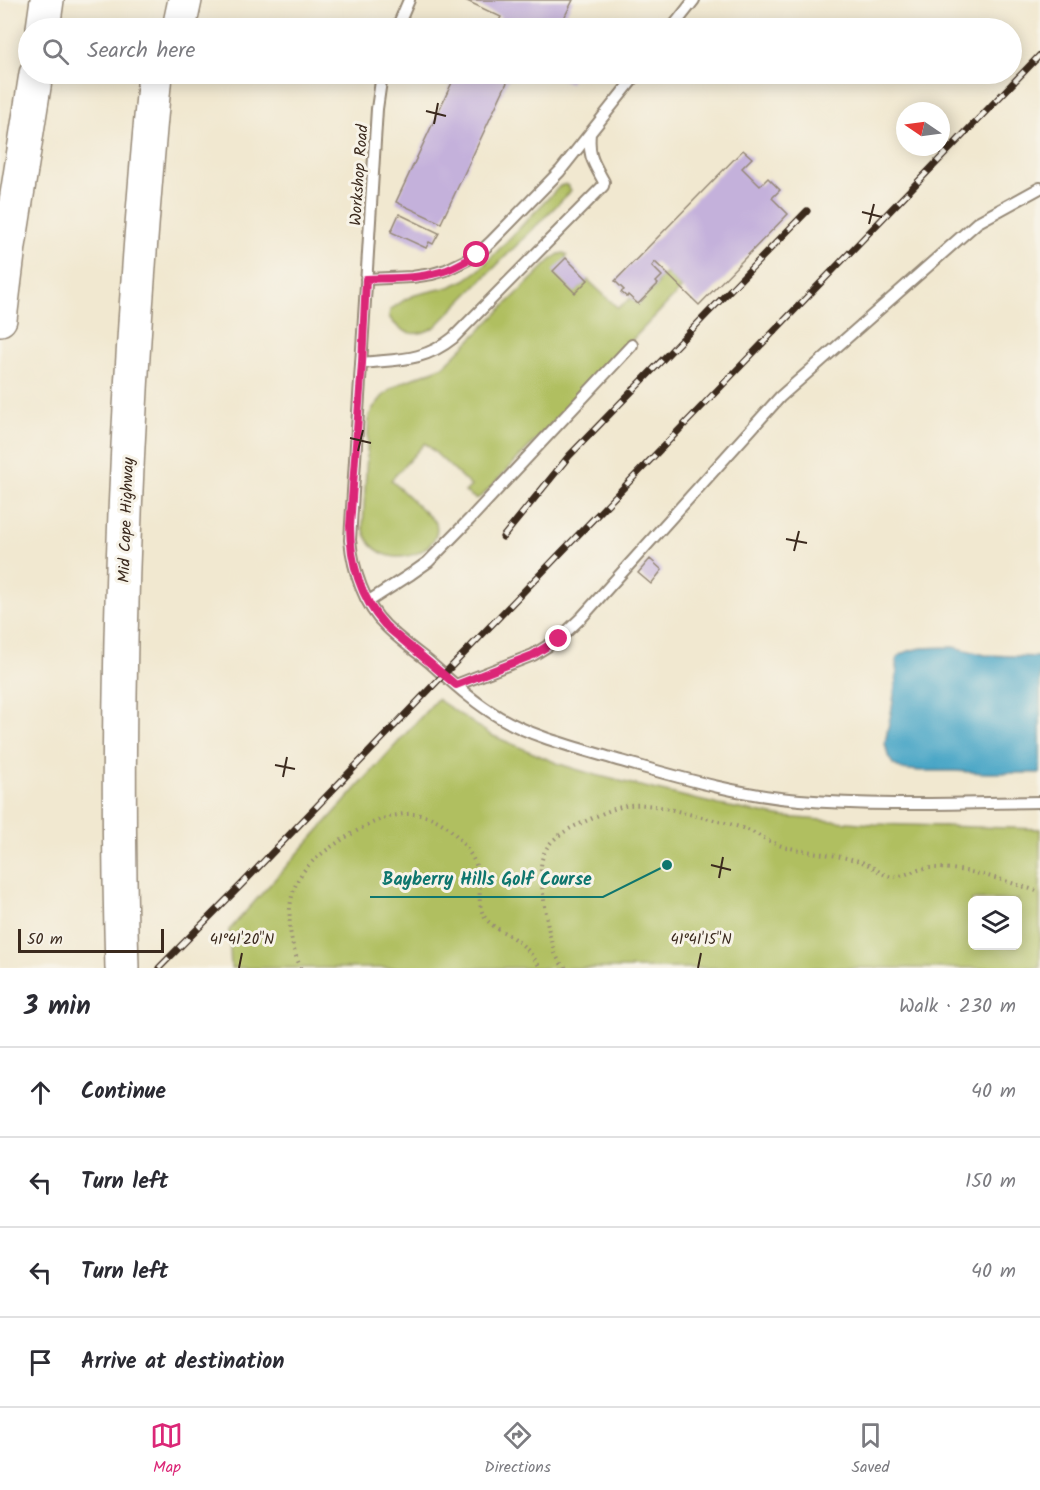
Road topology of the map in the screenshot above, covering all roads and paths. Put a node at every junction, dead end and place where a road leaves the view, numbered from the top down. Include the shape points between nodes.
1 (47, 0) edge
2 (163, 0) edge
3 (185, 0) edge
4 (409, 0) edge
5 (694, 0) edge
6 (44, 18) edge
7 (160, 18) edge
8 (181, 18) edge
9 (401, 18) edge
10 (680, 18) edge
11 (34, 84) edge
12 (154, 84) edge
13 (164, 84) edge
14 (381, 84) edge
15 (629, 84) edge
16 (590, 133) junction
17 (149, 138) junction
18 (1040, 188) edge
19 (366, 279) junction
20 (0, 319) edge
21 (632, 345) dead end
22 (362, 363) junction
23 (369, 601) junction
24 (456, 685) junction
25 (1040, 802) edge
26 (1040, 892) edge
27 (122, 966) edge
28 (301, 968) edge
29 (540, 968) edge
30 (566, 968) edge

1 - 6 highway
2 - 7 highway
3 - 8 highway
4 - 9 lane
5 - 10 lane
11 - 20 highway
12 - 17 highway, Mid Cape Highway
13 - 17 highway
14 - 19 lane, Workshop Road
15 - 16 lane
16 - 19 lane via 560,171 477,255 432,274
16 - 22 lane via 590,157 603,186 453,338 416,357
17 - 27 highway, Mid Cape Highway via 123,575 119,790
18 - 24 lane via 978,222 780,397 565,634 533,655
19 - 22 lane, Workshop Road
21 - 23 lane via 428,562
22 - 23 lane, Workshop Road via 350,540 358,577
23 - 24 lane, Workshop Road via 385,625
24 - 25 lane, Workshop Road via 499,717 533,734 722,788 798,800 854,803
26 - 30 path via 955,870 916,869 900,876 887,876 864,863 782,846 721,822 659,806 628,806 599,814 567,830 543,854 541,883 551,938 555,954
28 - 29 path via 293,948 290,911 300,876 326,850 351,834 383,818 410,813 435,820 460,839 479,873 482,913 524,947

